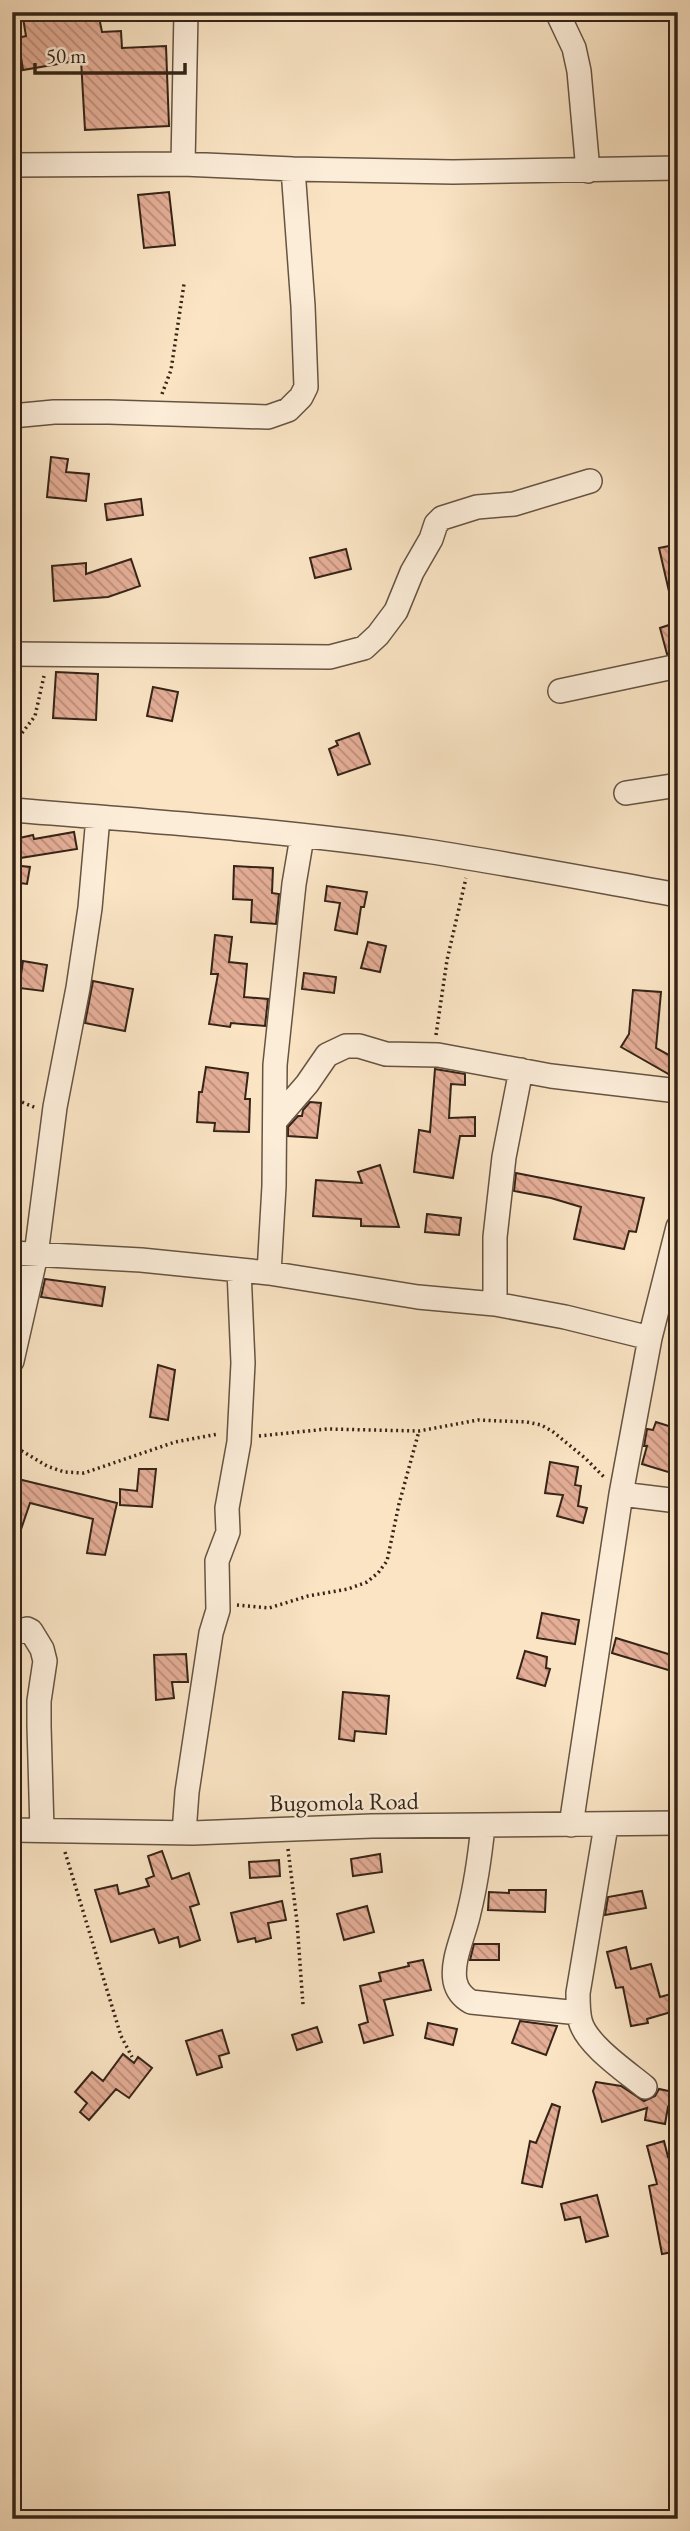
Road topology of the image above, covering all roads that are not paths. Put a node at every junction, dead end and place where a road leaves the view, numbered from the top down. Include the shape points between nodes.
1 (186, 12) edge
2 (557, 12) edge
3 (183, 164) junction
4 (12, 166) edge
5 (678, 168) edge
6 (293, 169) junction
7 (588, 171) junction
8 (12, 416) edge
9 (590, 481) dead end
10 (12, 654) edge
11 (678, 666) edge
12 (560, 691) dead end
13 (678, 785) edge
14 (626, 793) dead end
15 (12, 810) edge
16 (98, 817) junction
17 (302, 837) junction
18 (678, 895) edge
19 (521, 1070) junction
20 (678, 1091) edge
21 (275, 1121) junction
22 (678, 1227) edge
23 (12, 1253) edge
24 (36, 1255) junction
25 (239, 1270) junction
26 (269, 1273) junction
27 (495, 1304) junction
28 (650, 1338) junction
29 (12, 1362) edge
30 (621, 1494) junction
31 (678, 1501) edge
32 (12, 1634) edge
33 (678, 1823) edge
34 (571, 1825) junction
35 (483, 1826) junction
36 (606, 1826) junction
37 (12, 1830) edge
38 (49, 1830) junction
39 (184, 1833) junction
40 (579, 2013) junction
41 (645, 2087) dead end

1 - 3 street
2 - 7 street via 579,71
3 - 4 street
3 - 6 street
5 - 7 street
6 - 7 street
6 - 8 street via 306,387 288,410 268,417 54,412
9 - 10 street via 514,504 442,518 396,611 369,644 356,651 330,657
11 - 12 street
13 - 14 street
15 - 16 street
16 - 17 street
16 - 24 street via 90,908 55,1107
17 - 18 street via 470,859
17 - 21 street via 275,1065
19 - 20 street
19 - 21 street via 433,1055 340,1047 327,1055
19 - 27 street via 495,1237
21 - 26 street
22 - 28 street
23 - 24 street
24 - 25 street
24 - 29 street
25 - 26 street
25 - 39 street via 243,1363 239,1434 227,1508 228,1532 217,1561 218,1608
26 - 27 street via 418,1297
27 - 28 street
28 - 30 street
30 - 31 street
30 - 34 street
32 - 38 street via 30,1630 45,1661 39,1714
33 - 36 street, Bugomola Road
34 - 35 street, Bugomola Road
34 - 36 street, Bugomola Road
35 - 39 street, Bugomola Road
35 - 40 street via 470,1911 457,1959 458,1989 471,2002
36 - 40 street via 578,1993
37 - 38 street, Bugomola Road
38 - 39 street, Bugomola Road
40 - 41 street via 580,2024 595,2043

